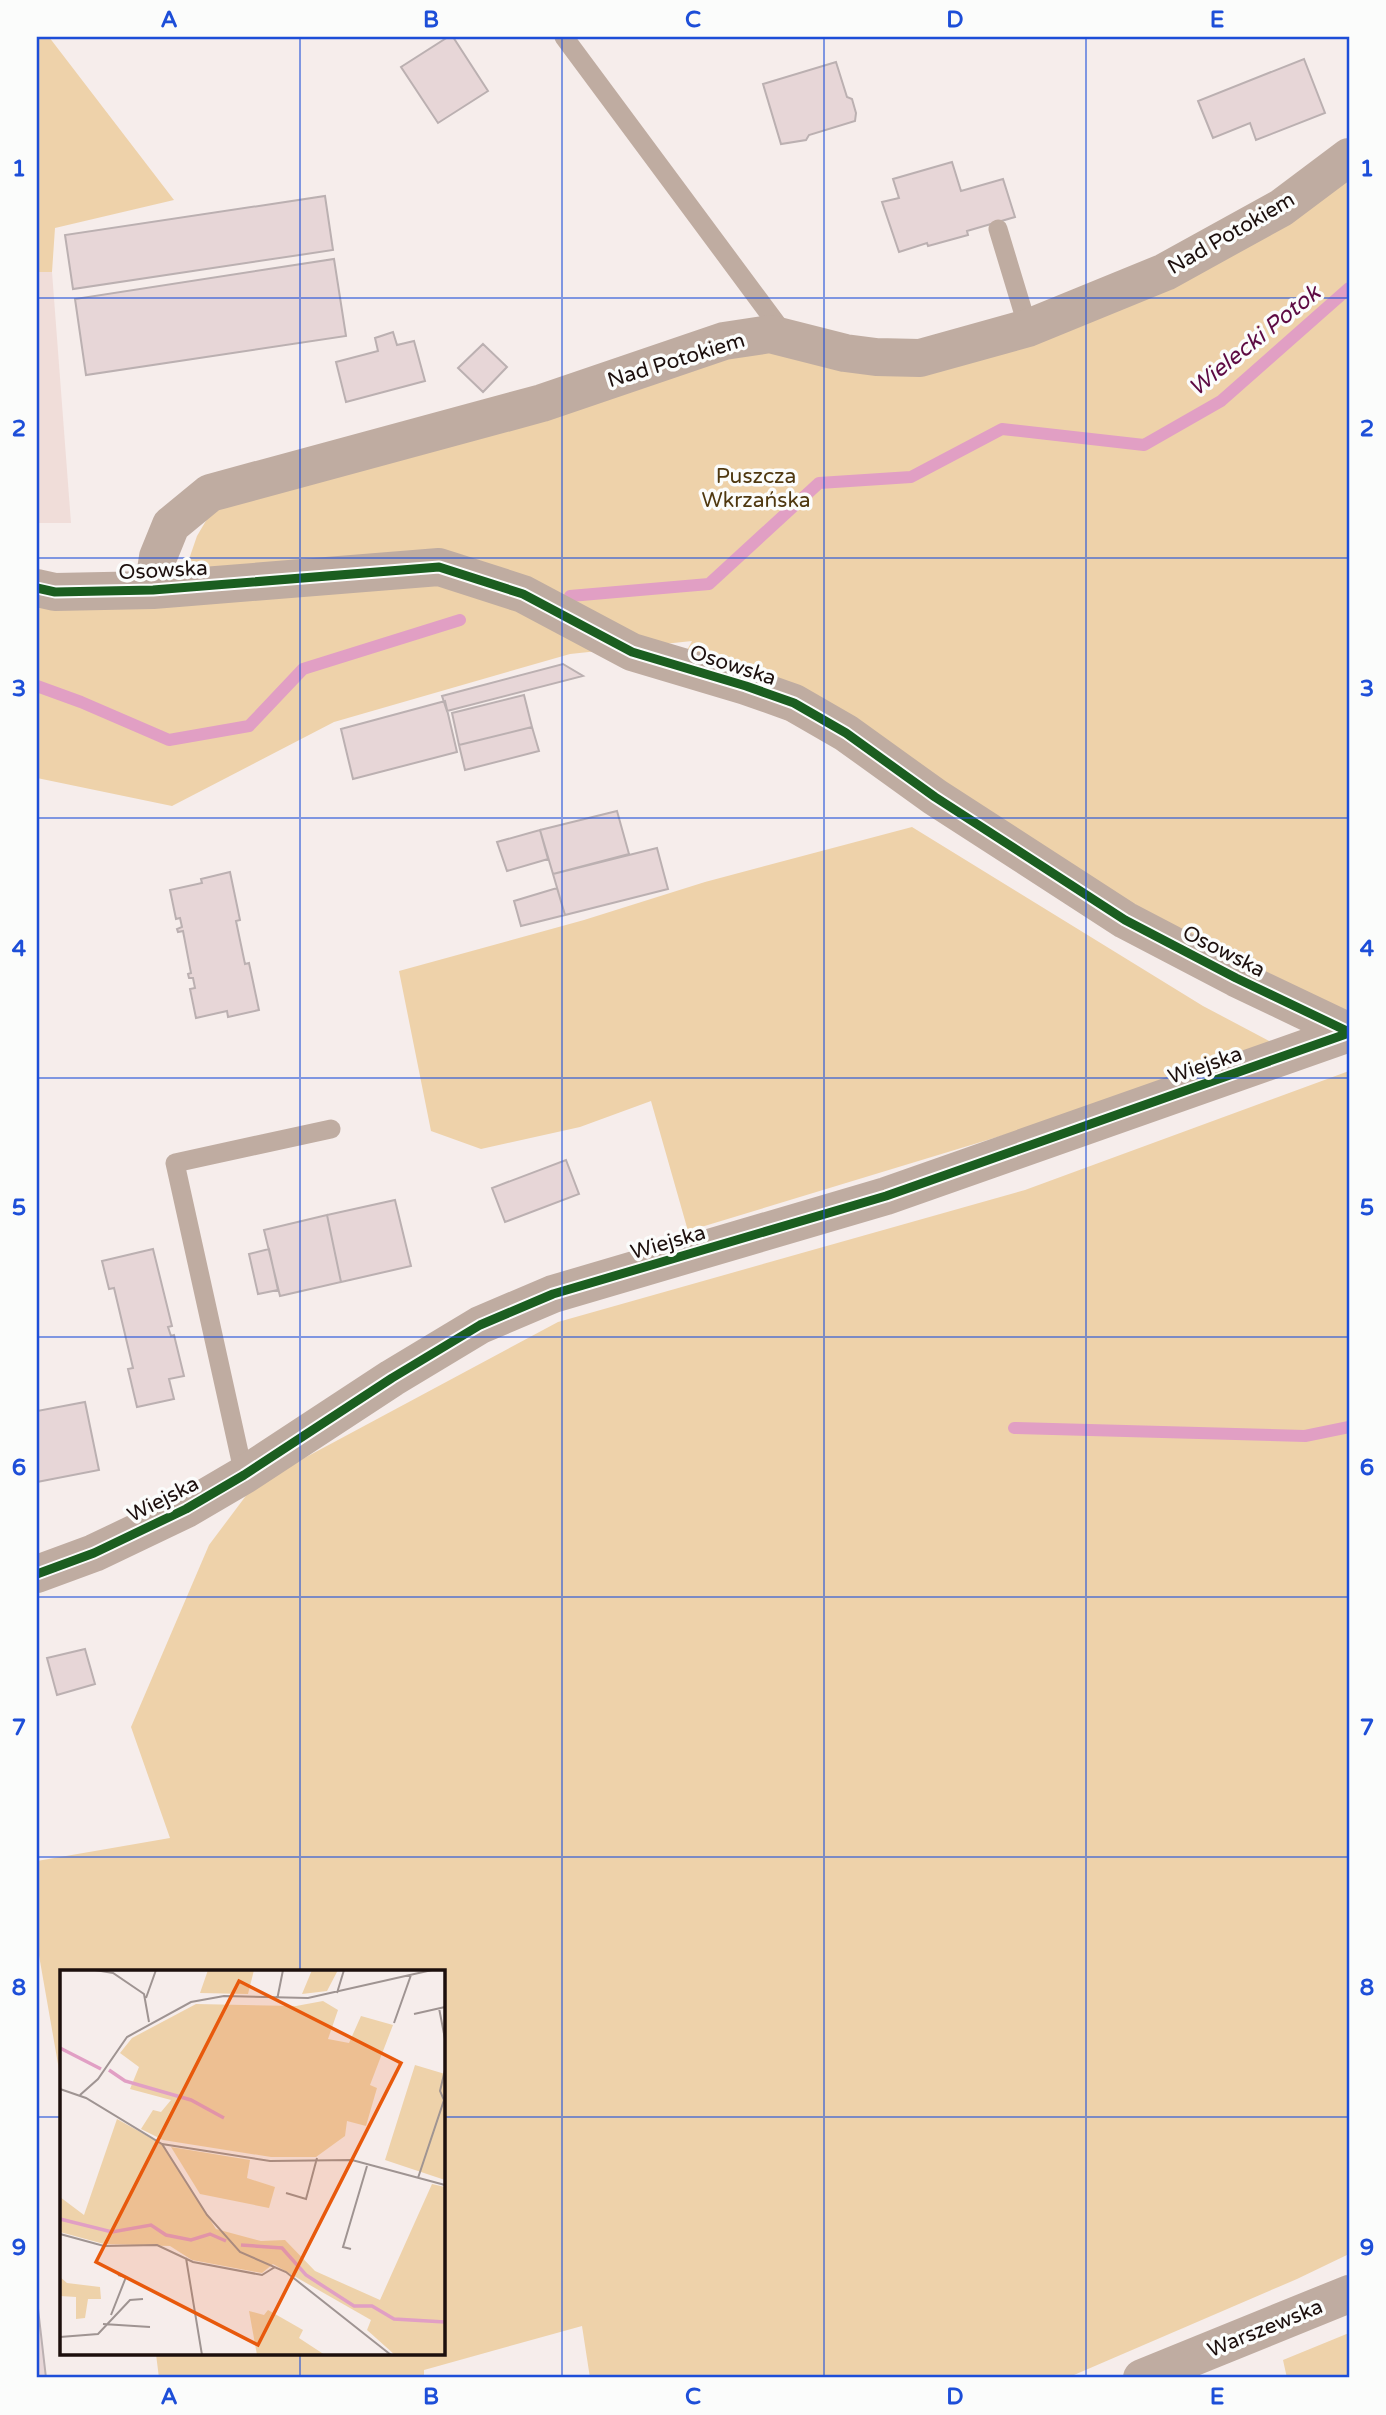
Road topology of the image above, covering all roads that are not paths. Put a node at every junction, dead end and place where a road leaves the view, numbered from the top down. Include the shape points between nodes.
1 (565, 37) edge
2 (1349, 157) edge
3 (998, 229) dead end
4 (1028, 328) junction
5 (788, 338) junction
6 (37, 588) edge
7 (153, 590) junction
8 (1349, 1032) edge
9 (331, 1129) dead end
10 (244, 1475) junction
11 (37, 1574) edge
12 (1349, 2294) edge
13 (1142, 2378) edge

1 - 5 lane
2 - 4 street, Nad Potokiem via 1281,208 1166,272
3 - 4 lane
4 - 5 street, Nad Potokiem via 920,358 845,353
5 - 7 street, Nad Potokiem via 770,334 724,341 542,403 210,493 171,525
6 - 7 street, Osowska via 55,592
7 - 8 street, Osowska via 439,567 523,594 632,652 794,704 846,733 935,797 1125,920
8 - 10 street, Wiejska via 886,1196 553,1294 480,1325
9 - 10 lane via 175,1163
10 - 11 street, Wiejska via 174,1515
12 - 13 street, Warszewska

